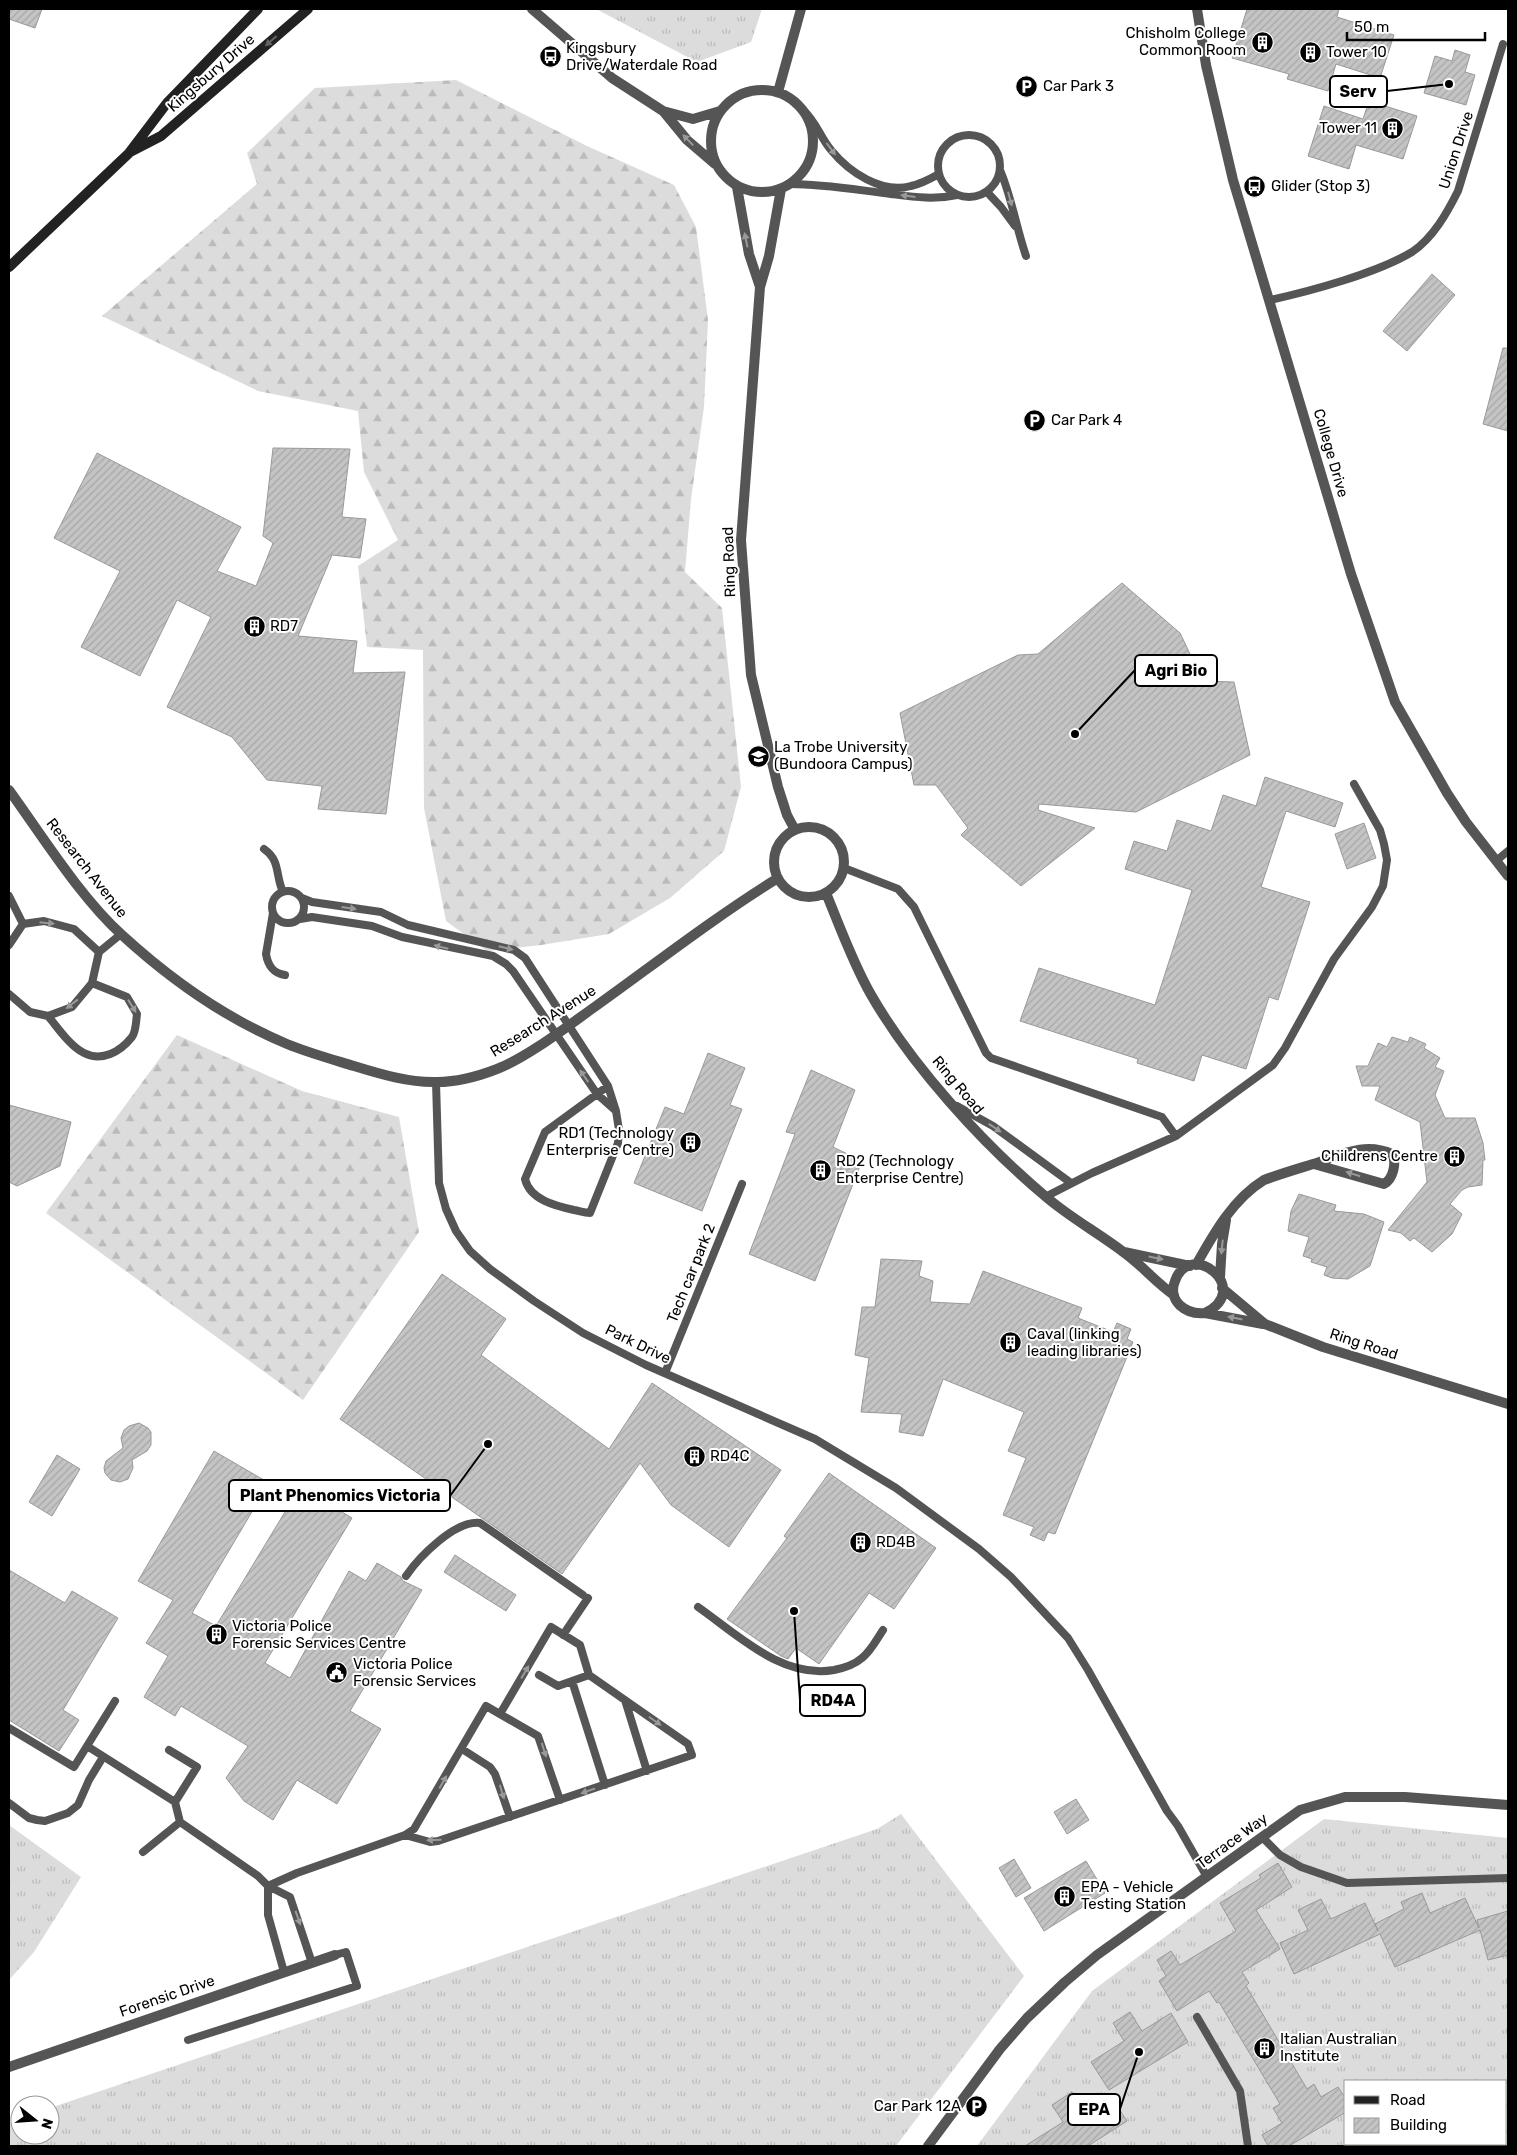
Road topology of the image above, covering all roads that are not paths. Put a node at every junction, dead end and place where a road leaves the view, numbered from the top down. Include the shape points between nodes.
1 (258, 9) edge
2 (308, 9) edge
3 (532, 9) edge
4 (801, 9) edge
5 (1197, 9) edge
6 (1503, 44) dead end
7 (778, 92) junction
8 (803, 110) junction
9 (664, 111) junction
10 (720, 111) junction
11 (129, 153) junction
12 (716, 165) junction
13 (1000, 170) junction
14 (939, 174) junction
15 (737, 187) junction
16 (785, 187) junction
17 (987, 192) junction
18 (957, 195) junction
19 (1016, 228) junction
20 (1026, 256) dead end
21 (9, 267) edge
22 (760, 287) junction
23 (1270, 300) junction
24 (1354, 784) dead end
25 (9, 790) edge
26 (795, 830) junction
27 (264, 849) dead end
28 (1508, 851) edge
29 (1496, 861) junction
30 (844, 868) junction
31 (1508, 876) edge
32 (778, 878) junction
33 (284, 892) junction
34 (826, 893) junction
35 (9, 896) edge
36 (302, 898) junction
37 (273, 913) junction
38 (300, 918) junction
39 (23, 924) junction
40 (121, 934) junction
41 (9, 945) edge
42 (98, 952) junction
43 (285, 975) dead end
44 (92, 983) junction
45 (9, 994) edge
46 (48, 1016) junction
47 (568, 1026) junction
48 (555, 1034) junction
49 (436, 1082) junction
50 (608, 1086) junction
51 (596, 1094) junction
52 (953, 1104) junction
53 (616, 1111) junction
54 (1176, 1136) junction
55 (1314, 1164) junction
56 (742, 1184) dead end
57 (1071, 1184) junction
58 (1045, 1197) junction
59 (1227, 1217) junction
60 (1123, 1251) junction
61 (1193, 1265) junction
62 (1220, 1278) junction
63 (1222, 1288) junction
64 (1174, 1295) junction
65 (1205, 1313) junction
66 (1265, 1324) junction
67 (665, 1373) junction
68 (1508, 1404) edge
69 (406, 1576) dead end
70 (698, 1607) dead end
71 (883, 1630) dead end
72 (563, 1635) junction
73 (539, 1675) dead end
74 (589, 1675) junction
75 (572, 1681) junction
76 (625, 1700) junction
77 (115, 1702) dead end
78 (500, 1714) junction
79 (9, 1728) edge
80 (87, 1746) junction
81 (462, 1749) junction
82 (169, 1750) dead end
83 (104, 1757) junction
84 (647, 1770) junction
85 (605, 1785) junction
86 (560, 1800) junction
87 (175, 1802) junction
88 (9, 1803) edge
89 (1508, 1805) edge
90 (510, 1817) junction
91 (180, 1822) junction
92 (405, 1836) junction
93 (1262, 1838) junction
94 (143, 1852) dead end
95 (1207, 1877) junction
96 (1508, 1878) edge
97 (268, 1886) junction
98 (335, 1955) joint
99 (312, 1963) junction
100 (284, 1972) junction
101 (1197, 2017) dead end
102 (188, 2040) dead end
103 (9, 2067) edge
104 (928, 2146) edge
105 (1248, 2146) edge

1 - 11 main road, Kingsbury Drive via 166,104
2 -> 11 main road, Kingsbury Drive via 162,136
3 - 9 street via 612,78
4 - 7 street
5 - 23 street, College Drive via 1206,64 1233,180
6 - 23 lane, Union Drive via 1458,192 1434,230 1413,251 1386,264
7 - 8 street
7 - 10 street via 756,90 736,96
8 -> 14 lane via 812,118 830,149 850,170 867,180 900,188
8 - 16 street via 813,135 812,150 801,175
9 - 10 street via 693,119
12 -> 9 street via 687,140
10 - 12 street via 710,137
11 - 21 main road, Kingsbury Drive
12 - 15 street
13 - 14 lane via 1000,158 991,144 967,134 945,146 939,159
13 - 17 lane via 996,183
13 -> 19 lane via 1011,198
14 - 18 lane via 946,187
15 - 16 street via 766,193
22 -> 15 street, Ring Road via 749,254
18 -> 16 lane via 940,199 833,186
16 - 22 street, Ring Road
17 - 18 lane via 969,197
17 - 19 lane
19 - 20 lane
22 - 26 street, Ring Road via 741,540 751,675 778,787
23 - 29 street, College Drive via 1351,574 1395,702 1448,793
24 - 54 lane via 1380,830 1384,844 1386,872 1379,896 1334,959 1273,1065
25 - 40 street, Research Avenue via 90,900
26 - 30 street via 816,827 831,834 841,846
26 - 32 street via 785,836 774,856
27 - 33 lane via 275,860 278,881
28 - 29 lane
29 - 31 street, College Drive
30 - 34 street via 838,882
30 - 54 lane via 898,889 914,907 991,1058 1162,1117
32 - 34 street via 794,894 816,897
32 - 47 street, Research Avenue
33 - 36 lane via 294,892
33 - 37 lane via 272,903
34 - 52 street, Ring Road via 850,955 871,994 897,1034
35 - 39 lane
36 - 38 lane via 304,908
36 -> 47 lane via 381,912 408,925 514,950 534,972
37 - 38 lane via 285,924
37 - 43 lane via 267,960 274,971
48 -> 38 lane via 513,971 493,956 402,937 372,926
39 - 41 lane
39 -> 42 lane via 44,921 74,929
40 - 42 lane
40 - 49 street, Research Avenue via 192,991 224,1012 284,1043 372,1072
42 - 44 lane
44 -> 46 lane via 72,1007
44 -> 46 lane via 127,997 137,1014 133,1036 112,1055 83,1053
45 - 46 lane via 30,1012
47 - 48 street, Research Avenue
47 - 50 lane
48 - 49 street, Research Avenue via 499,1068
51 -> 48 lane
49 - 67 lane, Park Drive via 439,1183 456,1232 470,1250 490,1269 561,1319
50 - 51 lane
50 - 53 lane
51 - 53 lane
51 - 53 lane via 540,1139 525,1179 542,1199 559,1207 590,1213 618,1143
52 -> 57 lane via 993,1126
52 - 58 street, Ring Road via 991,1146
54 - 57 lane
55 -> 55 street via 1351,1150 1369,1149 1392,1154 1395,1163 1390,1179 1384,1184
55 - 59 street via 1264,1180 1242,1196
56 - 67 lane, Tech car park 2
57 - 58 lane
58 - 60 street, Ring Road
59 - 61 street
59 -> 62 street
60 -> 61 street, Ring Road
60 - 64 street, Ring Road
61 - 62 street via 1210,1267
61 - 64 street via 1178,1274 1174,1281
62 - 63 street
63 - 65 street via 1218,1304
63 - 66 street, Ring Road
64 - 65 street via 1182,1308
66 -> 65 street
66 - 68 street, Ring Road via 1322,1347
67 - 95 lane, Park Drive via 815,1439 896,1488 979,1549 1011,1578 1068,1638
69 - 72 lane via 416,1560 457,1529 480,1523 585,1596
70 - 71 lane via 780,1663 812,1672 853,1664 863,1658
72 - 74 lane via 580,1645
78 -> 72 lane via 551,1627
73 - 75 lane via 558,1686
74 - 75 lane
74 - 76 lane
75 - 85 lane
76 - 84 lane
76 -> 84 lane via 688,1744 692,1755
77 - 80 lane
78 - 81 lane via 486,1706
78 -> 86 lane via 538,1736
79 - 80 lane via 74,1767
80 - 83 lane
81 -> 90 lane via 496,1774
92 -> 81 lane via 421,1819
82 - 87 lane via 197,1767
83 - 87 lane
83 - 88 lane via 78,1805 68,1813 44,1821 37,1820
84 - 85 lane
85 -> 86 lane
86 - 90 lane
87 - 91 lane
89 - 93 street, Terrace Way via 1345,1797 1300,1810
90 -> 92 lane via 438,1841
91 - 94 lane
91 - 97 lane
92 - 97 lane
93 - 95 street, Terrace Way
93 - 96 lane via 1280,1855 1301,1867 1346,1883
95 - 104 street, Terrace Way via 1097,1955 1027,2018
97 -> 99 lane via 290,1897
97 - 100 lane via 268,1915
98 - 99 street, Forensic Drive
98 - 102 lane via 346,1952 357,1986
99 - 100 street, Forensic Drive
100 - 103 street, Forensic Drive
101 - 105 lane via 1240,2091

